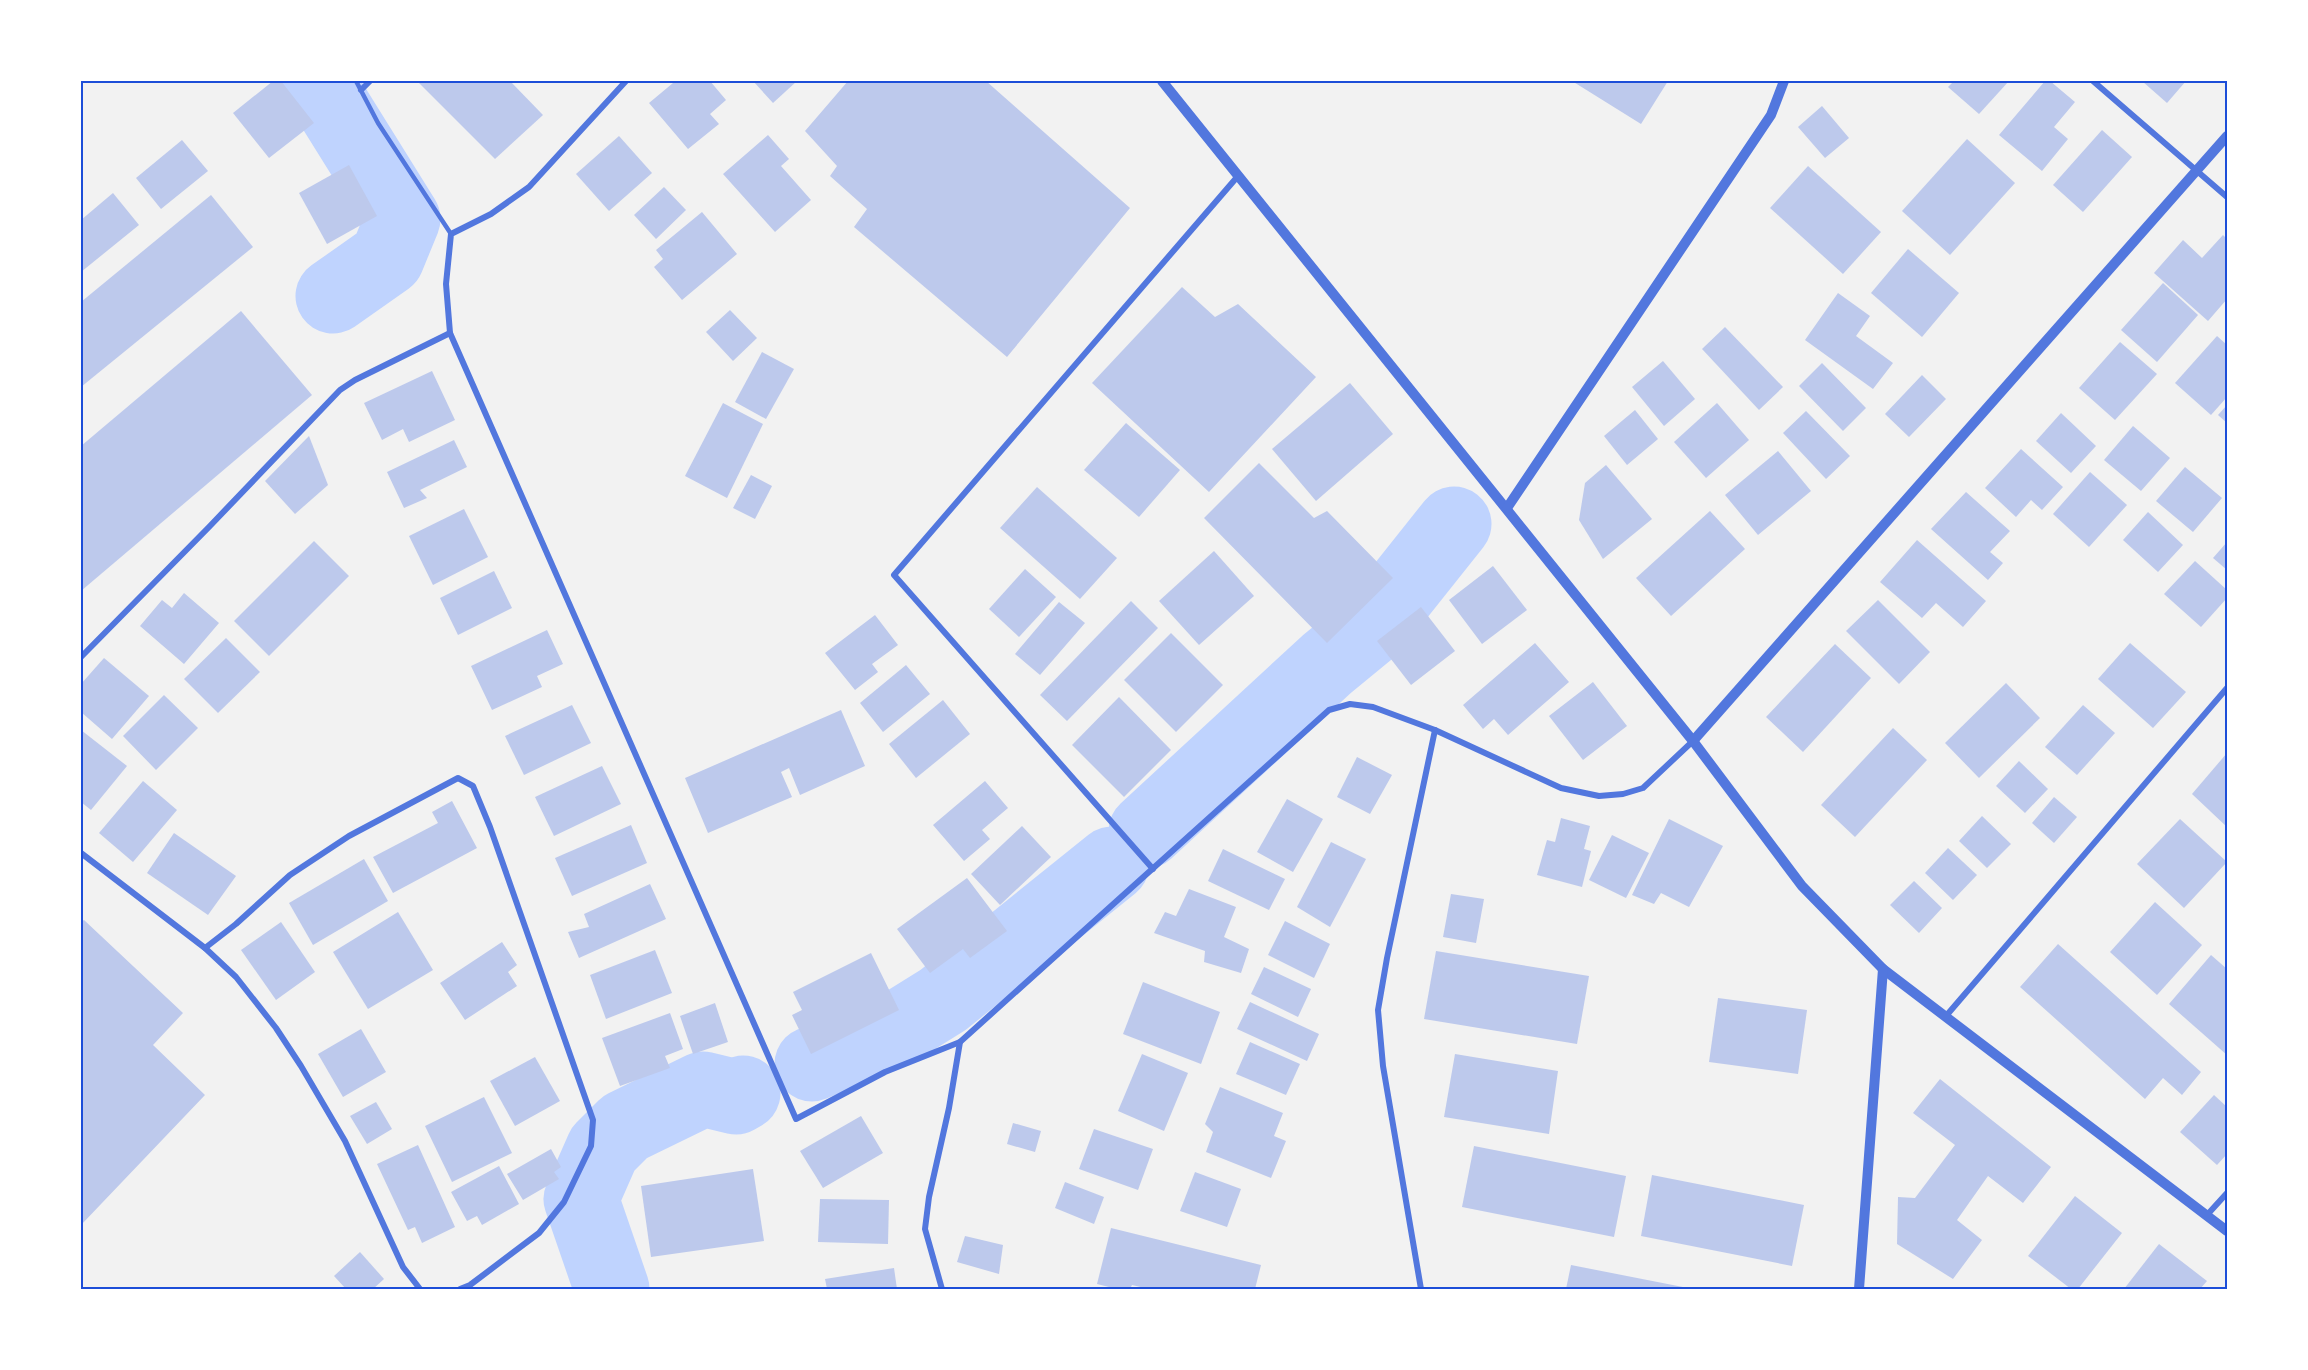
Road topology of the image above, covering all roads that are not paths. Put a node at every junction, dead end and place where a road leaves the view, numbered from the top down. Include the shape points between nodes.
1 (356, 81) edge
2 (370, 81) edge
3 (626, 81) edge
4 (1161, 81) edge
5 (1784, 81) edge
6 (2092, 81) edge
7 (361, 90) junction
8 (2227, 136) edge
9 (2197, 171) junction
10 (1238, 176) junction
11 (2227, 197) edge
12 (452, 234) junction
13 (450, 333) junction
14 (1508, 508) junction
15 (81, 657) edge
16 (2227, 688) edge
17 (1435, 730) junction
18 (1693, 741) junction
19 (81, 853) edge
20 (1154, 869) junction
21 (205, 948) junction
22 (1883, 969) junction
23 (1946, 1017) junction
24 (960, 1042) junction
25 (2227, 1192) edge
26 (2207, 1215) junction
27 (2227, 1231) edge
28 (420, 1289) edge
29 (460, 1289) edge
30 (942, 1289) edge
31 (1420, 1289) edge
32 (1859, 1289) edge

1 - 7 lane
2 - 7 street
3 - 12 street via 529,187 491,214
4 - 10 street
5 - 14 street via 1771,115
6 - 9 street
7 - 12 lane via 378,123
8 - 9 street
9 - 11 street
9 - 18 street
10 - 14 street
10 - 20 street via 894,575
12 - 13 street via 446,284
13 - 15 street via 340,390
13 - 24 street via 796,1119 885,1072
14 - 18 street
16 - 23 street
17 - 18 street via 1561,788 1599,796 1643,788
17 - 20 street via 1373,707 1350,704 1329,710
17 - 31 street via 1378,1010 1383,1066
18 - 22 street via 1802,886
19 - 21 street
20 - 24 street
21 - 28 street via 236,977 301,1066 345,1141 403,1268
21 - 29 street via 290,875 350,836 458,778 473,786 592,1120 591,1146 564,1202 539,1233
22 - 23 street
22 - 32 street
23 - 26 street
24 - 30 street via 925,1229
25 - 26 street
26 - 27 street

